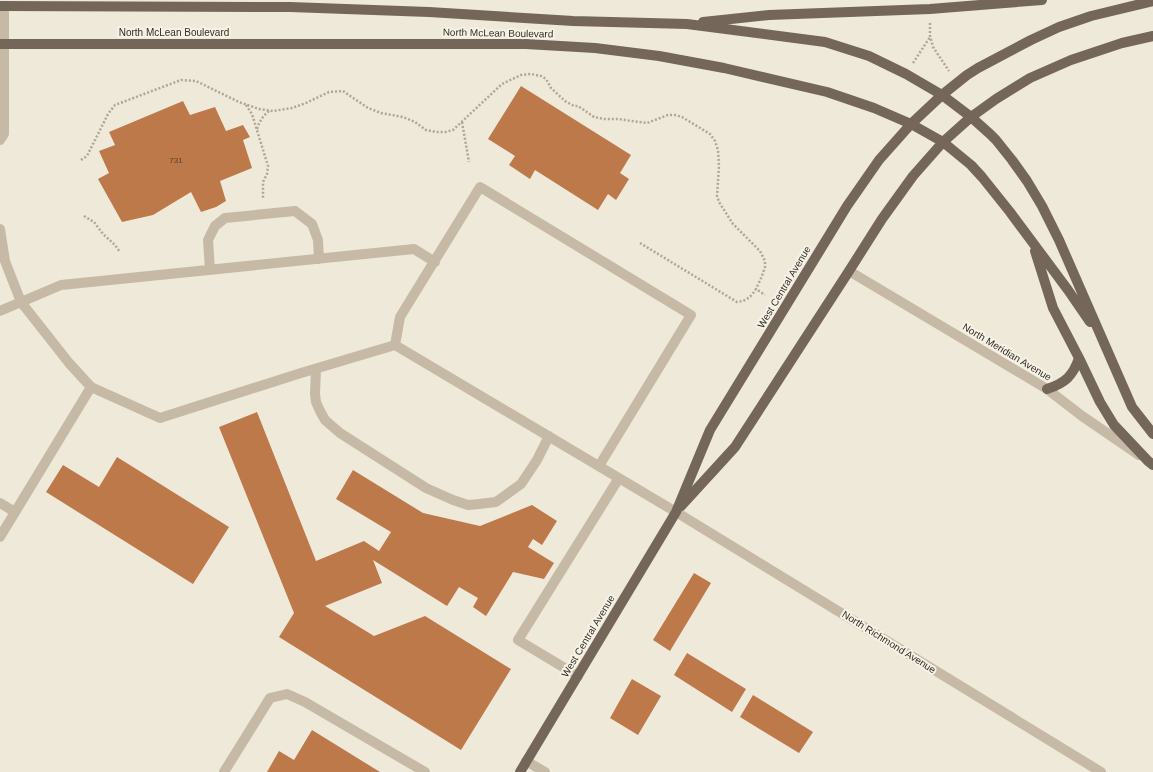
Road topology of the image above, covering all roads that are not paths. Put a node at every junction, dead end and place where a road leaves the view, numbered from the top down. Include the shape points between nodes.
1 (1042, 0) edge
2 (1153, 1) edge
3 (2, 6) edge
4 (687, 24) junction
5 (1153, 36) edge
6 (2, 44) edge
7 (942, 95) junction
8 (971, 117) junction
9 (911, 124) junction
10 (0, 140) edge
11 (943, 142) junction
12 (0, 229) edge
13 (1033, 243) junction
14 (319, 259) junction
15 (435, 262) junction
16 (210, 270) junction
17 (849, 271) junction
18 (21, 302) junction
19 (0, 311) edge
20 (1103, 340) junction
21 (395, 345) junction
22 (1079, 358) junction
23 (316, 369) junction
24 (91, 387) junction
25 (1047, 389) junction
26 (1153, 434) edge
27 (549, 436) junction
28 (1150, 463) edge
29 (599, 466) junction
30 (619, 478) junction
31 (0, 503) edge
32 (15, 512) junction
33 (676, 512) junction
34 (0, 536) edge
35 (578, 676) junction
36 (526, 761) junction
37 (224, 772) edge
38 (425, 772) edge
39 (520, 772) edge
40 (545, 772) edge
41 (1101, 772) edge

1 - 4 main road via 930,9 769,15
2 - 7 main road via 1091,16 1059,27 978,68
3 - 4 main road, North McLean Boulevard via 290,7
3 - 6 street
4 - 7 main road, North McLean Boulevard via 825,42 869,56
5 - 8 main road via 1071,60 1030,78
6 - 9 main road, North McLean Boulevard via 518,44 595,48 660,56 724,68 827,92
6 - 10 street via 4,134
7 - 8 main road, North McLean Boulevard
7 - 9 main road, West Central Avenue
8 - 11 main road
8 - 20 main road, North Meridian Avenue via 996,140 1042,206
9 - 11 main road, North McLean Boulevard
9 - 33 main road, West Central Avenue via 879,160 847,206 710,430
11 - 13 main road, North Meridian Avenue via 982,177
11 - 17 main road, West Central Avenue via 882,219
12 - 18 street via 5,261
13 - 20 main road, North Meridian Avenue
13 - 22 main road, North Meridian Avenue via 1053,308
14 - 15 street via 414,250
14 - 16 street
14 - 16 street via 318,240 312,224 295,211 225,218 215,226 208,240
15 - 21 street via 400,317
15 - 29 street via 480,188 691,315
16 - 18 street via 61,285
17 - 25 street, North Meridian Avenue
17 - 33 main road, West Central Avenue via 735,447
18 - 19 street
18 - 24 street
20 - 26 main road, North Meridian Avenue via 1132,407
21 - 23 street
21 - 27 street, North Richmond Avenue
22 - 25 main road via 1065,381
22 - 28 main road, North Meridian Avenue via 1114,425
23 - 24 street via 160,418
23 - 27 street via 316,402 325,420 340,433 426,488 454,500 468,504 496,502 521,484
24 - 32 street
25 - 28 street, North Meridian Avenue
27 - 29 street, North Richmond Avenue
29 - 30 street, North Richmond Avenue
30 - 33 street, North Richmond Avenue
30 - 35 street via 518,640
31 - 32 street
32 - 34 street
33 - 35 main road, West Central Avenue
33 - 41 street, North Richmond Avenue
35 - 36 main road, West Central Avenue
36 - 39 main road, West Central Avenue
36 - 40 street
37 - 38 street via 270,698 287,694

